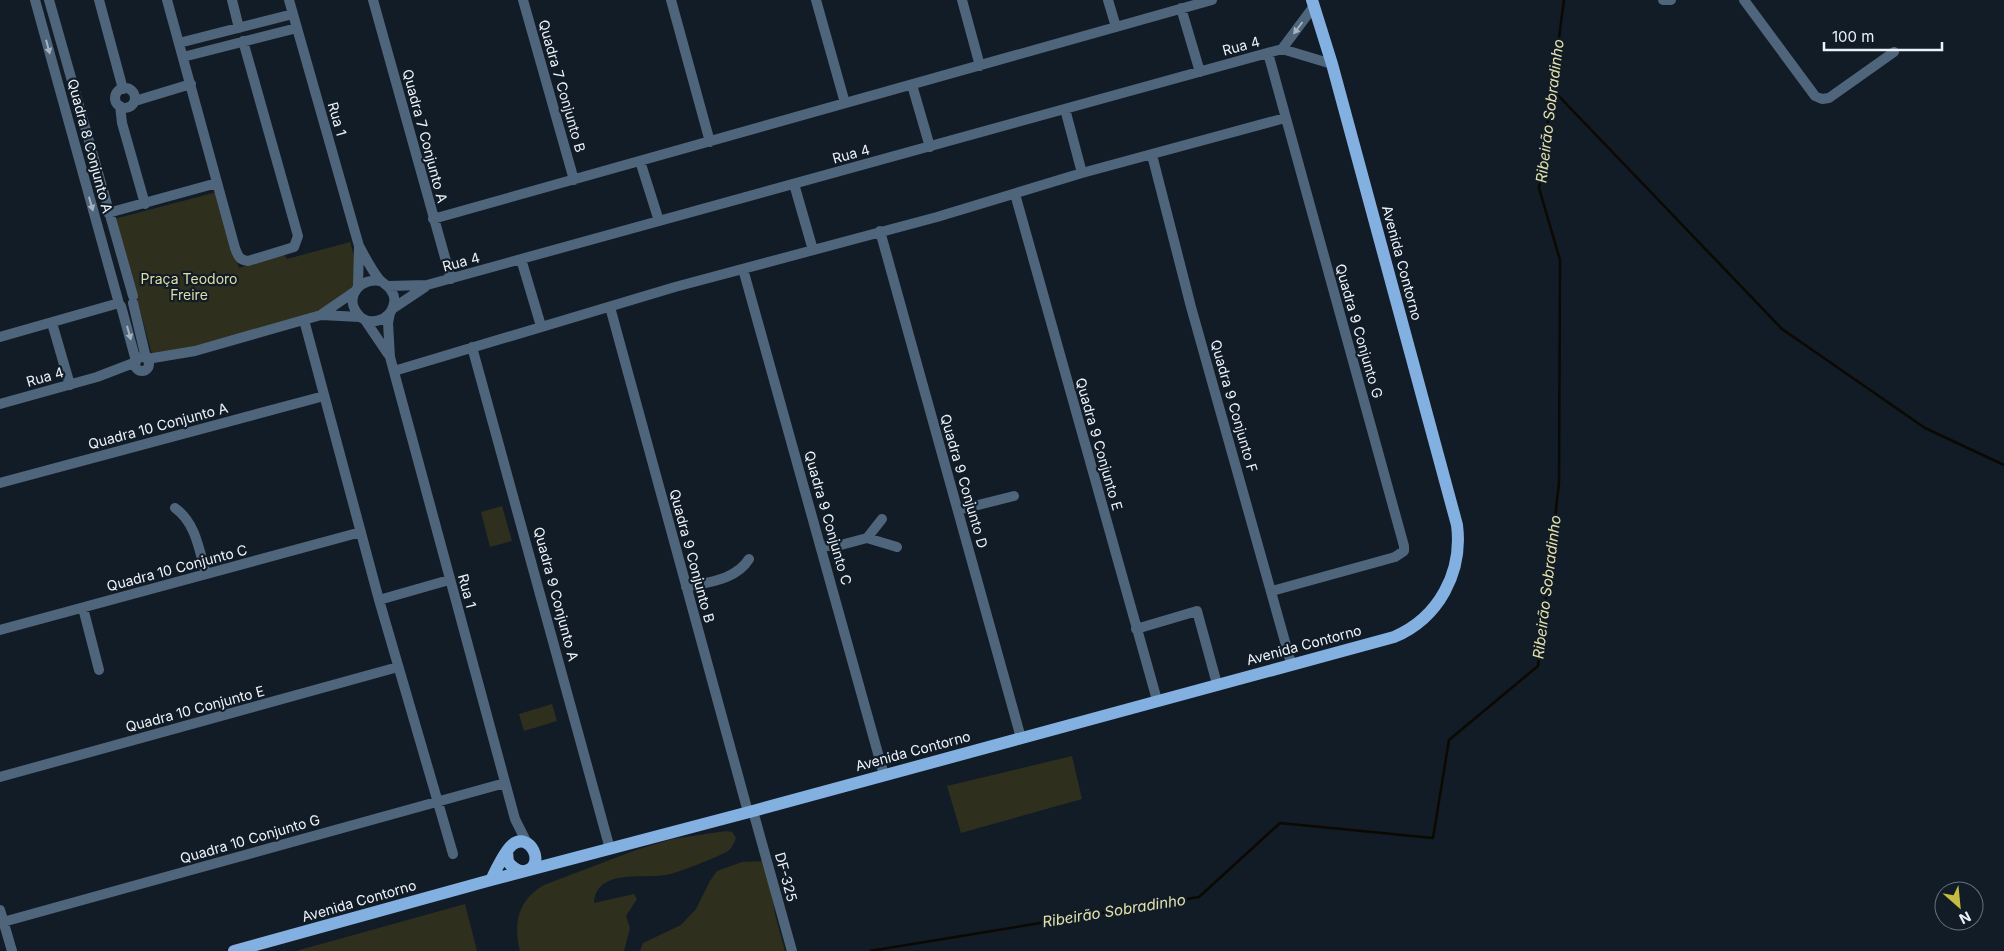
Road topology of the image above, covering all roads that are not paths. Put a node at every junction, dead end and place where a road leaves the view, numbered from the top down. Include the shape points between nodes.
1 (36, 0) edge
2 (49, 0) edge
3 (99, 0) edge
4 (167, 0) edge
5 (232, 0) edge
6 (289, 0) edge
7 (374, 0) edge
8 (523, 0) edge
9 (671, 0) edge
10 (816, 0) edge
11 (962, 0) edge
12 (1108, 0) edge
13 (1212, 0) edge
14 (1663, 0) edge
15 (1671, 0) edge
16 (1744, 0) edge
17 (1313, 3) edge
18 (1181, 8) junction
19 (293, 14) junction
20 (264, 21) junction
21 (239, 28) junction
22 (296, 28) junction
23 (1116, 28) junction
24 (268, 35) junction
25 (197, 39) junction
26 (244, 41) junction
27 (179, 44) junction
28 (1282, 49) junction
29 (201, 52) junction
30 (1894, 52) dead end
31 (1268, 53) junction
32 (183, 57) junction
33 (1332, 64) junction
34 (980, 66) junction
35 (1200, 72) junction
36 (190, 84) junction
37 (912, 85) junction
38 (123, 89) junction
39 (134, 101) junction
40 (845, 103) junction
41 (120, 106) junction
42 (1065, 109) junction
43 (1285, 118) junction
44 (86, 133) junction
45 (73, 138) junction
46 (710, 142) junction
47 (930, 146) junction
48 (90, 149) junction
49 (77, 153) junction
50 (1152, 155) junction
51 (640, 161) junction
52 (1082, 174) junction
53 (574, 180) junction
54 (217, 183) junction
55 (794, 184) junction
56 (1015, 194) junction
57 (145, 204) junction
58 (108, 213) junction
59 (433, 219) junction
60 (659, 221) junction
61 (880, 231) junction
62 (359, 246) junction
63 (813, 250) junction
64 (521, 260) junction
65 (743, 269) junction
66 (451, 279) junction
67 (384, 283) junction
68 (427, 285) junction
69 (356, 289) junction
70 (133, 300) junction
71 (119, 303) junction
72 (610, 307) junction
73 (391, 311) junction
74 (321, 315) junction
75 (363, 318) junction
76 (304, 320) junction
77 (52, 323) junction
78 (540, 326) junction
79 (0, 337) edge
80 (472, 347) junction
81 (390, 357) junction
82 (142, 363) junction
83 (394, 371) junction
84 (70, 385) junction
85 (324, 396) junction
86 (0, 404) edge
87 (0, 483) edge
88 (1014, 496) dead end
89 (175, 508) dead end
90 (958, 510) junction
91 (882, 519) dead end
92 (361, 532) junction
93 (866, 538) junction
94 (822, 546) junction
95 (897, 546) dead end
96 (749, 559) dead end
97 (206, 574) junction
98 (449, 580) junction
99 (686, 587) junction
100 (1272, 591) junction
101 (379, 600) junction
102 (83, 608) junction
103 (1136, 629) junction
104 (0, 630) edge
105 (1292, 663) junction
106 (398, 667) junction
107 (99, 670) dead end
108 (1217, 684) junction
109 (1157, 700) junction
110 (1021, 738) junction
111 (884, 774) junction
112 (0, 777) edge
113 (505, 783) junction
114 (437, 801) junction
115 (750, 811) junction
116 (515, 818) junction
117 (531, 847) junction
118 (610, 849) junction
119 (509, 850) junction
120 (453, 854) dead end
121 (562, 861) junction
122 (525, 871) junction
123 (491, 880) junction
124 (0, 910) edge
125 (4, 922) junction
126 (12, 951) edge
127 (234, 951) edge
128 (792, 951) edge

1 -> 45 street, Quadra 8 Conjunto A
2 - 44 street, Quadra 8 Conjunto A
3 - 38 street
4 - 27 street
5 - 21 street
6 - 19 street, Rua 1
7 - 59 street, Quadra 7 Conjunto A
8 - 53 street, Quadra 7 Conjunto B
9 - 46 street
10 - 40 street
11 - 34 street
12 - 23 street
13 - 18 street
14 - 15 street
16 - 30 street via 1815,96 1822,99 1829,98
17 -> 28 street
17 - 33 main road, Avenida Contorno
18 - 23 street
18 - 35 street
19 - 20 street
19 - 22 street, Rua 1
20 - 21 street
20 - 24 street
21 - 25 street
22 - 24 street
22 - 62 street, Rua 1
23 - 34 street
24 - 26 street
25 - 27 street
25 - 29 street
26 - 29 street
26 - 54 street via 298,236 294,246 248,261 238,257
27 - 32 street
28 - 31 street, Rua 4
28 - 33 street
29 - 32 street
31 - 35 street, Rua 4
31 - 43 street, Quadra 9 Conjunto G
32 - 36 street
33 - 105 main road, Avenida Contorno via 1453,506 1458,547 1454,572 1445,591 1420,622 1394,637
34 - 37 street
35 - 42 street, Rua 4
36 - 39 street
36 - 54 street
37 - 40 street
37 - 47 street
38 - 39 street via 133,93
38 - 41 street via 116,95
39 - 41 street via 127,108
40 - 46 street
41 - 57 street
42 - 47 street, Rua 4
42 - 52 street
43 - 50 street
43 - 100 street, Quadra 9 Conjunto G via 1404,551 1395,557
44 - 45 street via 77,132
44 - 48 street, Quadra 8 Conjunto A
45 - 49 street, Quadra 8 Conjunto A
46 - 51 street
47 - 55 street, Rua 4
48 - 49 street via 86,153
48 - 58 street, Quadra 8 Conjunto A
49 -> 71 street, Quadra 8 Conjunto A
50 - 52 street
50 - 100 street, Quadra 9 Conjunto F via 1191,307
51 - 53 street
51 - 60 street
52 - 56 street
53 - 59 street
54 - 57 street
55 - 60 street, Rua 4
55 - 63 street
56 - 61 street
56 - 103 street, Quadra 9 Conjunto E
57 - 58 street
58 - 70 street, Quadra 8 Conjunto A
59 - 66 street, Quadra 7 Conjunto A
60 - 64 street, Rua 4
61 - 63 street
61 - 90 street, Quadra 9 Conjunto D
62 - 67 street
62 - 69 street
63 - 65 street
64 - 66 street, Rua 4
64 - 78 street
65 - 72 street
65 - 94 street, Quadra 9 Conjunto C
66 - 68 street, Rua 4
67 - 68 street
67 - 69 street via 369,280
67 - 73 street via 394,297
68 - 73 street
69 - 74 street
69 - 75 street via 353,306
70 - 71 street via 128,308
70 - 82 street, Quadra 8 Conjunto A
71 - 77 street
71 -> 82 street, Quadra 8 Conjunto A
72 - 78 street
72 - 99 street, Quadra 9 Conjunto B
73 - 75 street via 379,321
73 - 81 street via 388,324
74 - 75 street
74 - 76 street
75 - 81 street
76 - 82 street, Rua 4
76 - 85 street
77 - 79 street
77 - 84 street
78 - 80 street
80 - 83 street
80 - 118 street, Quadra 9 Conjunto A
81 - 83 street, Rua 1
82 - 84 street, Rua 4
83 - 98 street, Rua 1
84 - 86 street, Rua 4
85 - 87 street, Quadra 10 Conjunto A
85 - 92 street
88 - 90 street
89 - 97 street via 191,524
90 - 110 street, Quadra 9 Conjunto D
91 - 93 street
92 - 97 street, Quadra 10 Conjunto C
92 - 101 street
93 - 94 street via 837,546
93 - 95 street
94 - 111 street, Quadra 9 Conjunto C
96 - 99 street via 730,576
97 - 102 street, Quadra 10 Conjunto C
98 - 101 street
98 - 113 street, Rua 1
99 - 115 street, Quadra 9 Conjunto B
100 - 105 street, Quadra 9 Conjunto F
101 - 106 street
102 - 104 street, Quadra 10 Conjunto C
102 - 107 street
103 - 108 street via 1197,611
103 - 109 street, Quadra 9 Conjunto E
105 - 108 main road, Avenida Contorno
106 - 112 street, Quadra 10 Conjunto E
106 - 114 street
108 - 109 main road, Avenida Contorno
109 - 110 main road, Avenida Contorno
110 - 111 main road, Avenida Contorno
111 - 115 main road, Avenida Contorno
113 - 114 street, Quadra 10 Conjunto G
113 - 116 street, Rua 1
114 - 120 street
114 - 125 street, Quadra 10 Conjunto G
115 - 118 main road, Avenida Contorno
115 - 128 street, DF-325
116 - 117 street, Rua 1
116 - 119 street, Rua 1
117 - 119 main road via 518,842
117 - 121 main road
117 - 122 main road via 535,860
118 - 121 main road, Avenida Contorno
119 - 122 main road via 511,866
119 - 123 main road
121 - 122 main road, Avenida Contorno
122 - 123 main road, Avenida Contorno
123 - 127 main road, Avenida Contorno
124 - 125 street
125 - 126 street

